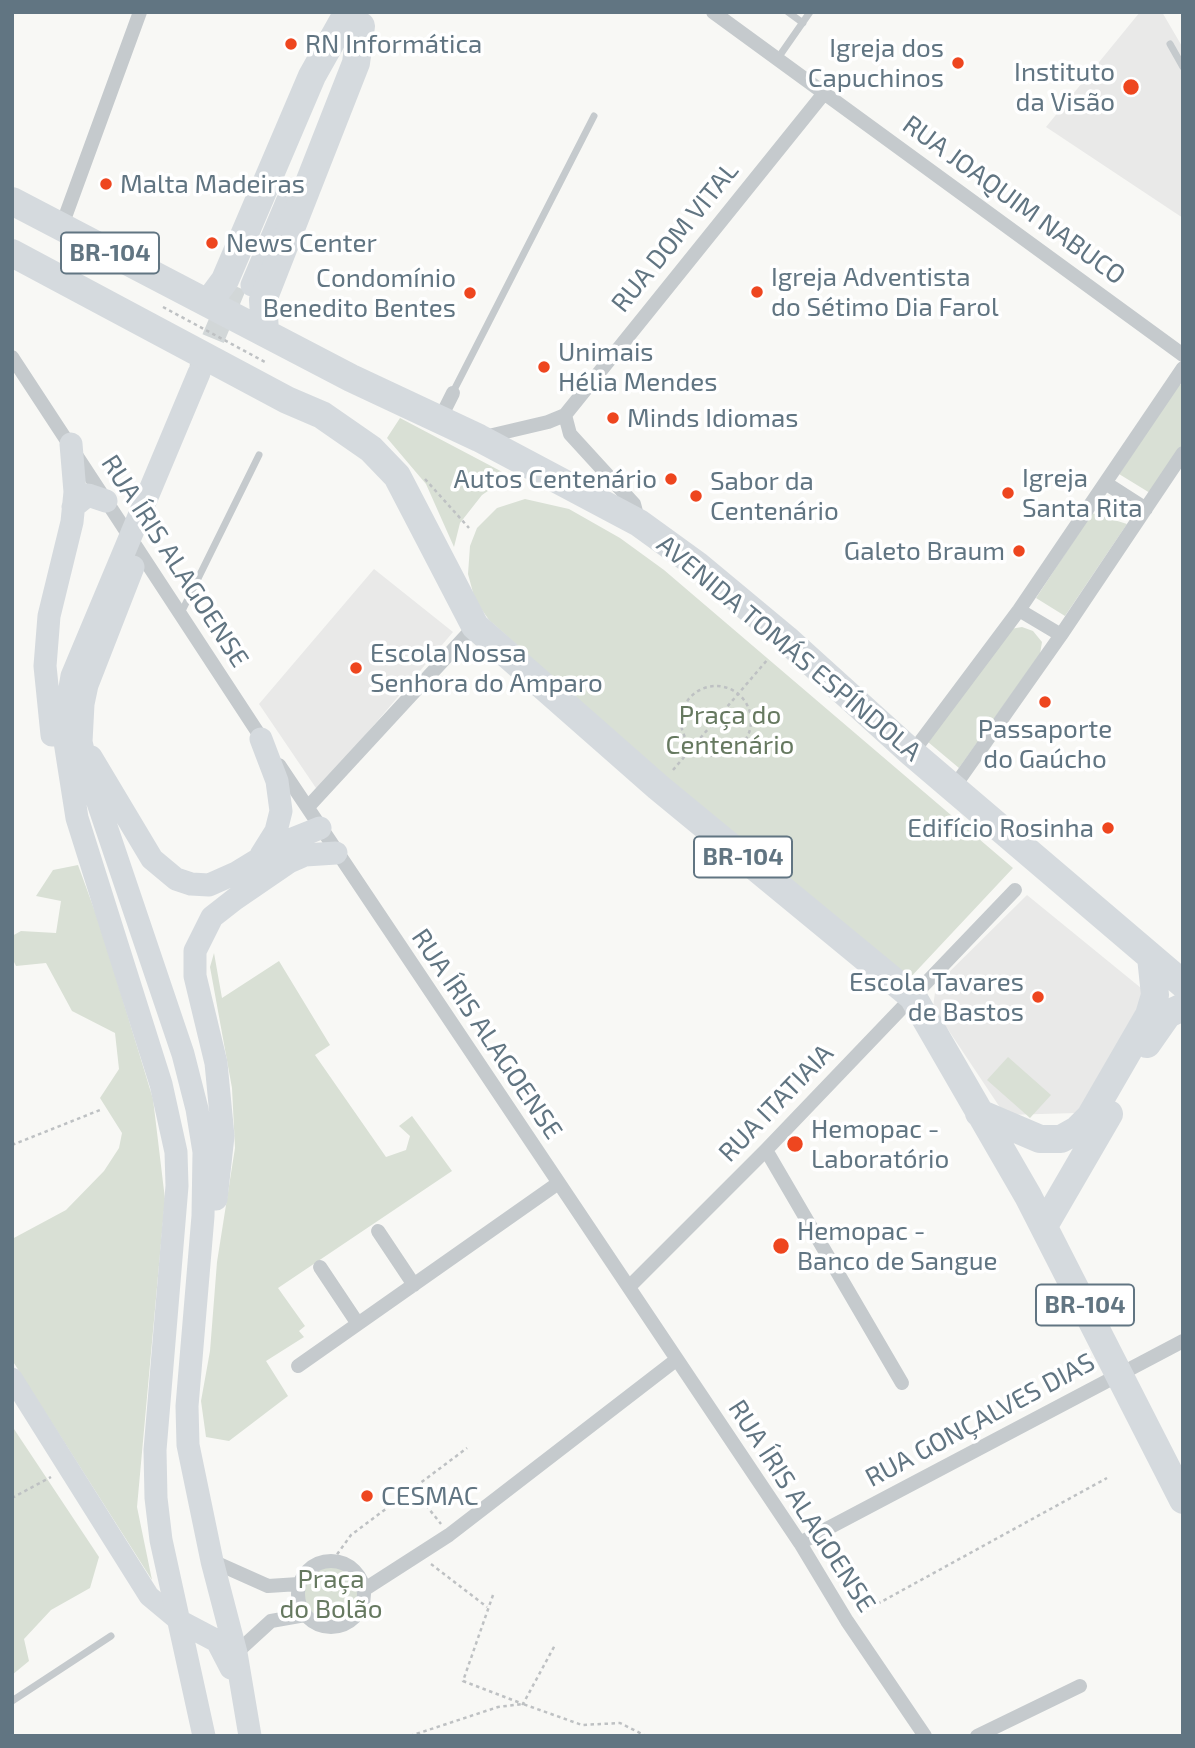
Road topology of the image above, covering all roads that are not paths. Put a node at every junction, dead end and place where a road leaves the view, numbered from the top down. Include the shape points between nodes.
1 (140, 12) edge
2 (713, 12) edge
3 (788, 12) edge
4 (810, 12) edge
5 (355, 17) edge
6 (803, 23) junction
7 (1170, 44) dead end
8 (778, 58) junction
9 (1183, 67) edge
10 (825, 92) junction
11 (594, 116) dead end
12 (12, 201) edge
13 (61, 228) junction
14 (12, 253) edge
15 (245, 282) tunnel mouth
16 (208, 303) junction
17 (265, 332) junction
18 (1183, 355) edge
19 (12, 357) edge
20 (1183, 368) edge
21 (453, 393) joint
22 (565, 415) junction
23 (439, 421) junction
24 (479, 438) junction
25 (71, 444) junction
26 (1183, 453) edge
27 (259, 455) dead end
28 (1107, 484) junction
29 (106, 501) junction
30 (73, 507) junction
31 (1146, 509) junction
32 (639, 523) junction
33 (1019, 610) junction
34 (180, 615) junction
35 (475, 626) junction
36 (1061, 635) junction
37 (261, 739) junction
38 (82, 742) junction
39 (912, 753) junction
40 (954, 787) junction
41 (307, 807) junction
42 (77, 818) junction
43 (320, 828) junction
44 (336, 853) junction
45 (260, 858) junction
46 (1015, 890) dead end
47 (1151, 957) junction
48 (1182, 988) edge
49 (913, 997) junction
50 (979, 1113) junction
51 (1040, 1139) junction
52 (766, 1150) junction
53 (1073, 1172) junction
54 (557, 1184) junction
55 (1044, 1226) junction
56 (378, 1231) dead end
57 (200, 1263) junction
58 (320, 1267) dead end
59 (414, 1285) junction
60 (629, 1287) junction
61 (358, 1324) junction
62 (1183, 1341) edge
63 (676, 1360) junction
64 (298, 1366) dead end
65 (1120, 1375) junction
66 (12, 1378) edge
67 (902, 1383) dead end
68 (1183, 1500) edge
69 (800, 1542) junction
70 (212, 1561) junction
71 (299, 1584) junction
72 (365, 1589) junction
73 (305, 1615) junction
74 (179, 1621) junction
75 (111, 1636) dead end
76 (236, 1653) junction
77 (1080, 1686) dead end
78 (12, 1701) edge
79 (248, 1727) edge
80 (204, 1736) edge
81 (925, 1736) edge
82 (977, 1736) edge

1 - 13 street
2 - 8 street, RUA JOAQUIM NABUCO
3 - 6 lane
4 - 6 lane
5 - 15 main road
5 - 16 highway via 312,76 225,280
5 - 17 highway via 356,63 262,300
6 - 8 lane
7 - 9 lane
8 - 10 street, RUA JOAQUIM NABUCO
10 - 18 street, RUA JOAQUIM NABUCO
10 - 22 street, RUA DOM VITAL
11 - 21 lane
12 - 13 highway, BR-104
13 - 16 highway, BR-104
14 - 35 highway, BR-104 via 284,404 322,415 372,449 397,476
16 - 17 highway, BR-104
17 - 23 highway, AVENIDA TOMÁS ESPÍNDOLA / BR-104
19 - 25 street, RUA ÍRIS ALAGOENSE
20 - 28 street
21 - 23 street
22 - 24 street
22 - 32 street via 570,434 634,504
23 - 24 highway, AVENIDA TOMÁS ESPÍNDOLA / BR-104
24 - 32 highway, AVENIDA TOMÁS ESPÍNDOLA / BR-104
25 - 29 street, RUA ÍRIS ALAGOENSE
25 - 30 main road
26 - 31 street
27 - 34 lane
28 - 31 street
28 - 33 street
29 - 30 main road via 88,495
29 - 34 street, RUA ÍRIS ALAGOENSE
30 - 42 main road via 49,616 45,666 52,744
31 - 36 street
32 - 39 highway, AVENIDA TOMÁS ESPÍNDOLA / BR-104 via 786,639
33 - 36 street
33 - 39 street
34 - 37 street, RUA ÍRIS ALAGOENSE
35 - 41 street
35 - 49 highway, BR-104 via 658,787
36 - 40 street
37 - 41 street, RUA ÍRIS ALAGOENSE
37 - 45 main road via 277,781 281,811 276,831
38 - 42 main road via 83,704 100,652 206,376 72,676 63,729
38 - 45 main road via 152,859 176,878 209,884
38 - 57 main road via 197,1108 204,1152
39 - 40 highway, AVENIDA TOMÁS ESPÍNDOLA / BR-104
40 - 47 highway, AVENIDA TOMÁS ESPÍNDOLA / BR-104
41 - 43 street, RUA ÍRIS ALAGOENSE
42 - 74 main road via 160,1084 176,1152 155,1450 161,1540
43 - 44 street, RUA ÍRIS ALAGOENSE
43 - 45 main road
44 - 54 street, RUA ÍRIS ALAGOENSE
44 - 57 main road via 297,858 235,899 212,916 195,950 195,976 216,1063 223,1136 215,1210
46 - 49 street, RUA ITATIAIA
47 - 48 highway, AVENIDA TOMÁS ESPÍNDOLA / BR-104
47 - 51 highway via 1155,995 1149,1015 1090,1117 1061,1139
48 - 53 highway
49 - 50 highway, BR-104
49 - 52 street, RUA ITATIAIA
50 - 51 highway
50 - 55 highway, BR-104
51 - 53 highway via 1063,1153
52 - 60 street, RUA ITATIAIA
52 - 67 street
53 - 55 highway
54 - 59 street
54 - 60 street, RUA ÍRIS ALAGOENSE
55 - 65 highway, BR-104
56 - 59 street
57 - 70 main road via 187,1406 188,1445
58 - 61 street
59 - 61 street
60 - 63 street, RUA ÍRIS ALAGOENSE
61 - 64 street
62 - 65 street, RUA GONÇALVES DIAS
63 - 69 street, RUA ÍRIS ALAGOENSE
63 - 72 street via 449,1535
65 - 68 highway, BR-104
65 - 69 street, RUA GONÇALVES DIAS
66 - 74 street via 149,1596
69 - 81 street, RUA ÍRIS ALAGOENSE
70 - 71 street via 268,1586
70 - 76 main road
71 - 72 street via 312,1566 333,1560 348,1564
71 - 73 street via 298,1600
72 - 73 street via 361,1610 345,1625 323,1626
73 - 76 street via 271,1622
74 - 79 main road via 223,1648
74 - 80 main road
75 - 78 lane
76 - 79 main road
77 - 82 street

